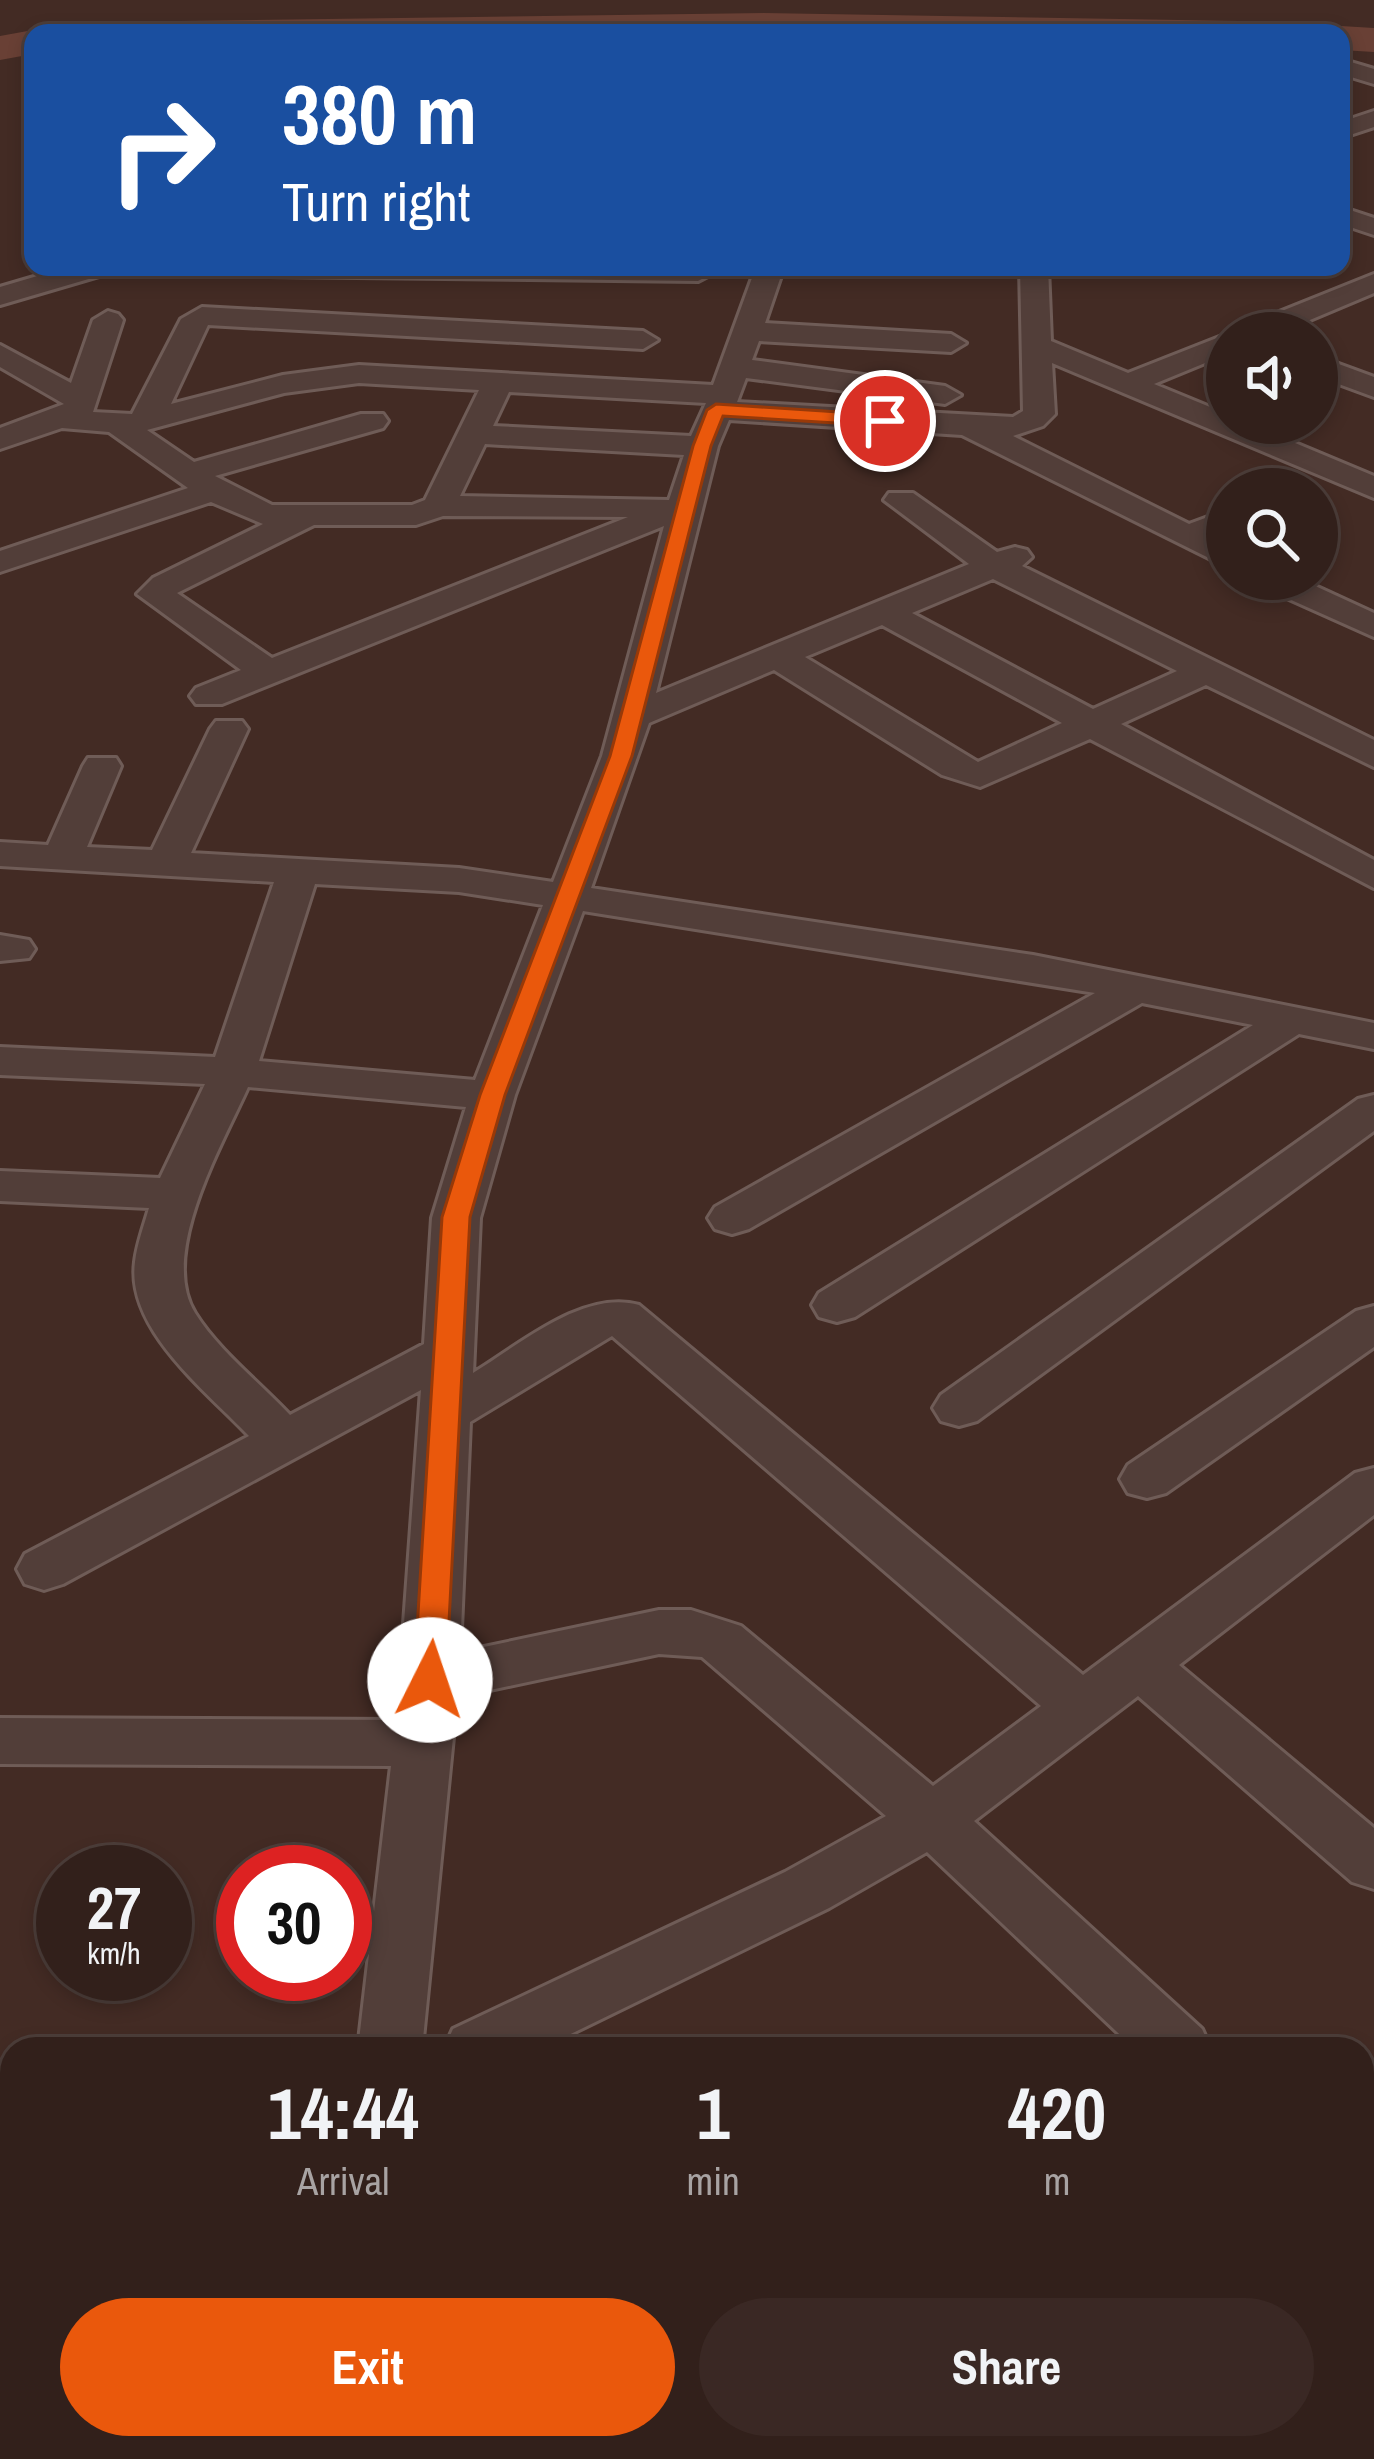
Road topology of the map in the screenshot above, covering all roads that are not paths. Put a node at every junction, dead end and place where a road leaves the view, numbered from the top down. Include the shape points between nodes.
1 (68, 276) edge
2 (369, 276) edge
3 (767, 276) edge
4 (1034, 276) edge
5 (1374, 283) edge
6 (0, 296) edge
7 (1304, 312) edge
8 (268, 319) junction
9 (108, 320) dead end
10 (359, 322) junction
11 (643, 340) dead end
12 (951, 343) dead end
13 (1038, 346) junction
14 (1206, 352) edge
15 (0, 354) edge
16 (1338, 371) edge
17 (500, 379) junction
18 (1367, 379) edge
19 (1127, 384) junction
20 (724, 390) junction
21 (945, 395) dead end
22 (213, 401) junction
23 (74, 411) junction
24 (372, 421) dead end
25 (134, 423) junction
26 (969, 426) junction
27 (470, 434) junction
28 (0, 440) edge
29 (1374, 455) edge
30 (1326, 468) edge
31 (1338, 471) edge
32 (1338, 473) edge
33 (201, 482) junction
34 (1374, 488) edge
35 (902, 500) dead end
36 (440, 506) junction
37 (685, 507) junction
38 (302, 518) junction
39 (1206, 529) edge
40 (1188, 537) junction
41 (1206, 546) edge
42 (1030, 550) dead end
43 (0, 562) edge
44 (993, 565) junction
45 (1318, 600) edge
46 (882, 611) junction
47 (1374, 626) edge
48 (777, 656) junction
49 (1208, 671) junction
50 (268, 673) junction
51 (1374, 712) edge
52 (632, 716) junction
53 (1090, 726) junction
54 (1332, 734) junction
55 (1374, 755) edge
56 (102, 766) dead end
57 (0, 854) edge
58 (62, 858) junction
59 (166, 863) junction
60 (298, 869) junction
61 (1374, 876) edge
62 (568, 896) junction
63 (1134, 989) junction
64 (1291, 1020) junction
65 (1374, 1036) edge
66 (0, 1060) edge
67 (233, 1072) junction
68 (493, 1095) junction
69 (1374, 1109) edge
70 (0, 1186) edge
71 (176, 1194) junction
72 (733, 1218) dead end
73 (837, 1305) dead end
74 (1374, 1322) edge
75 (446, 1354) junction
76 (959, 1408) dead end
77 (446, 1413) junction
78 (283, 1439) junction
79 (1147, 1479) dead end
80 (1374, 1487) edge
81 (44, 1569) dead end
82 (1138, 1663) junction
83 (430, 1680) junction
84 (1080, 1706) junction
85 (0, 1742) edge
86 (421, 1743) junction
87 (932, 1820) junction
88 (1369, 1853) edge
89 (391, 2037) edge
90 (501, 2037) edge
91 (1166, 2037) edge

1 - 6 street
2 - 10 street
3 - 20 street
4 - 13 street
5 - 7 street
8 - 10 street
8 - 22 street
8 - 25 street via 196,319
9 - 23 street
10 - 11 street
12 - 20 street
13 - 19 street
13 - 26 street via 1033,421
14 - 19 street
15 - 23 street
16 - 18 street
17 - 20 street
17 - 22 street via 335,376
17 - 27 street
19 - 30 street
20 - 21 street
20 - 26 street
20 - 27 street
20 - 37 street
22 - 25 street
23 - 25 street
23 - 28 street
24 - 33 street
25 - 33 street
26 - 40 street
27 - 36 street
29 - 31 street
32 - 34 street
33 - 38 street via 267,515
33 - 43 street
35 - 44 street
36 - 37 street
36 - 38 street
37 - 50 street
37 - 52 street
38 - 50 street via 155,594
39 - 40 street
40 - 41 street
42 - 44 street
44 - 46 street
44 - 49 street
45 - 47 street
46 - 48 street
46 - 53 street
48 - 52 street
48 - 53 street via 967,772 990,772
49 - 53 street
49 - 54 street
50 - 59 street via 219,713
51 - 54 street
52 - 62 street
53 - 61 street
54 - 55 street
56 - 58 street
57 - 58 street
58 - 59 street
59 - 60 street
60 - 62 street
60 - 67 street
62 - 63 street
62 - 68 street
63 - 64 street
63 - 72 street
64 - 65 street
64 - 73 street
66 - 67 street
67 - 68 street
67 - 71 street
68 - 75 street via 456,1217
69 - 76 street
70 - 71 street
71 - 78 street via 158,1265 167,1310
74 - 79 street
75 - 77 street
75 - 78 street
77 - 83 street
77 - 84 street via 591,1325 621,1317
78 - 81 street
80 - 82 street
82 - 84 street
82 - 88 street
83 - 86 street
83 - 87 street via 691,1632 747,1659
84 - 87 street
85 - 86 street
86 - 89 street
87 - 90 street via 806,1891
87 - 91 street

